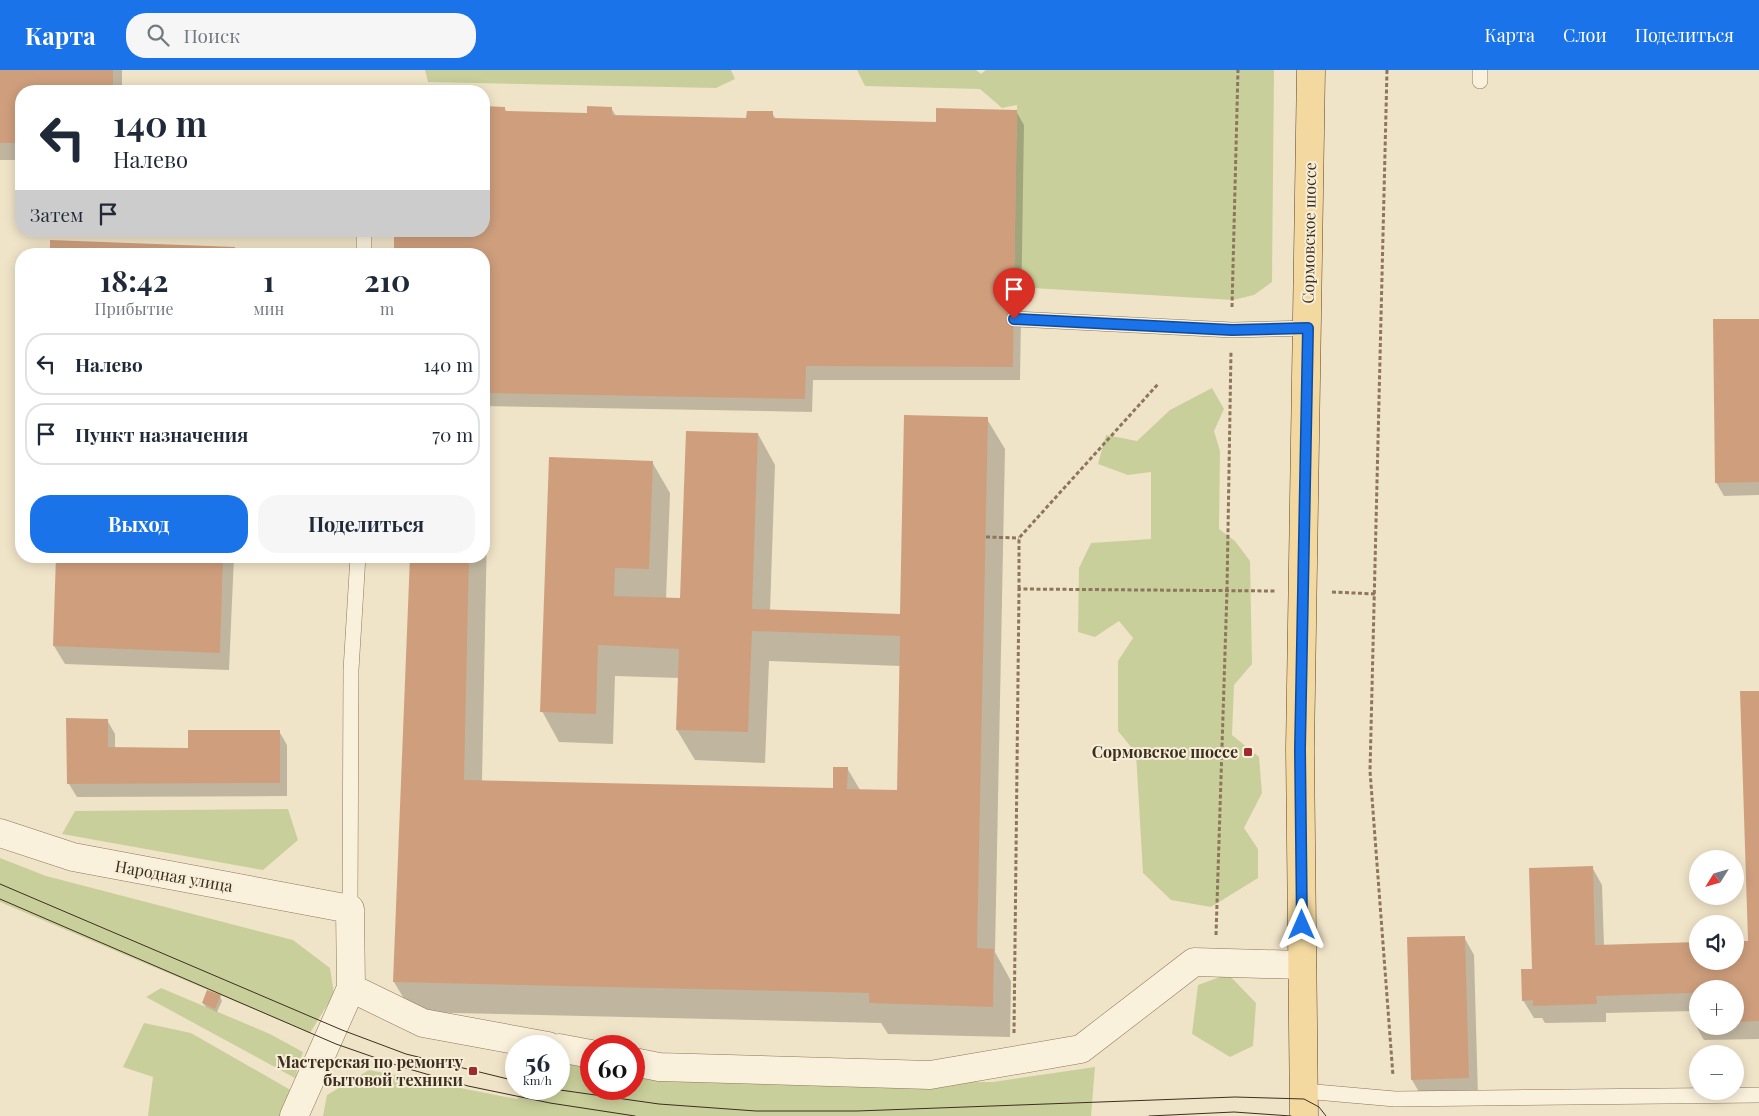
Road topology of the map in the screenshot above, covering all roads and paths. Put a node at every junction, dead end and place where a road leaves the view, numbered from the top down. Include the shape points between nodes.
1 (1238, 70) edge
2 (1311, 70) edge
3 (1387, 70) edge
4 (1014, 319) dead end
5 (1308, 328) junction
6 (1232, 330) junction
7 (1158, 384) dead end
8 (986, 537) dead end
9 (1019, 538) junction
10 (358, 563) edge
11 (1018, 589) junction
12 (1227, 590) junction
13 (0, 833) edge
14 (350, 909) junction
15 (1215, 963) junction
16 (1302, 965) junction
17 (351, 988) junction
18 (505, 1038) edge
19 (1014, 1060) junction
20 (645, 1064) edge
21 (1759, 1096) edge
22 (1395, 1099) junction
23 (1304, 1104) edge
24 (294, 1116) edge

1 - 6 path
2 - 5 main road, Сормовское шоссе
3 - 22 path via 1370,771
4 - 6 lane
5 - 6 lane
5 - 16 main road, Сормовское шоссе via 1300,749
6 - 12 path
7 - 9 path
8 - 9 path
9 - 11 path
10 - 14 lane via 351,670
11 - 12 path
11 - 19 path
12 - 15 path
13 - 14 street, Народная улица via 73,857
14 - 17 street
15 - 16 street
15 - 19 street via 1194,962 1080,1049
16 - 23 main road, Сормовское шоссе
17 - 18 street via 423,1023
17 - 24 street
19 - 20 street via 930,1075
21 - 22 lane
22 - 23 lane

